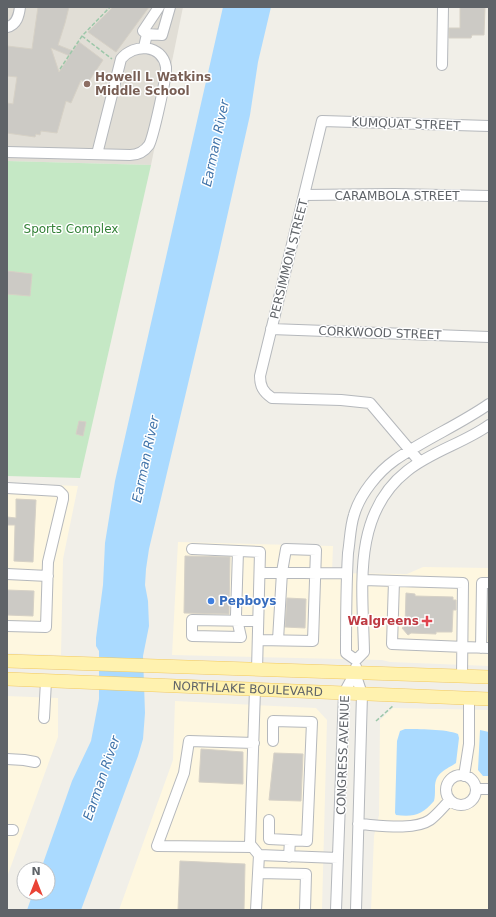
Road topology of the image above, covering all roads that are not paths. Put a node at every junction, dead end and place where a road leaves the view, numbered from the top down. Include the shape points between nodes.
1 (20, 7) edge
2 (159, 7) edge
3 (170, 7) edge
4 (443, 7) edge
5 (7, 26) edge
6 (147, 34) junction
7 (144, 47) junction
8 (442, 66) dead end
9 (322, 121) joint
10 (489, 126) edge
11 (7, 152) edge
12 (98, 154) junction
13 (304, 196) junction
14 (489, 196) edge
15 (271, 329) junction
16 (489, 337) edge
17 (489, 404) edge
18 (489, 425) edge
19 (411, 450) junction
20 (420, 462) junction
21 (7, 488) edge
22 (192, 549) dead end
23 (238, 551) junction
24 (282, 572) junction
25 (260, 573) junction
26 (347, 573) junction
27 (7, 574) edge
28 (316, 574) junction
29 (48, 576) junction
30 (363, 580) junction
31 (394, 582) junction
32 (489, 583) edge
33 (485, 611) edge
34 (238, 621) junction
35 (258, 622) junction
36 (7, 626) edge
37 (258, 640) junction
38 (278, 640) junction
39 (462, 647) junction
40 (485, 648) edge
41 (7, 661) edge
42 (356, 666) junction
43 (257, 670) junction
44 (462, 676) junction
45 (489, 677) edge
46 (7, 679) edge
47 (46, 681) junction
48 (255, 689) junction
49 (344, 693) junction
50 (362, 694) junction
51 (469, 698) junction
52 (489, 699) edge
53 (44, 718) dead end
54 (272, 741) dead end
55 (254, 743) junction
56 (7, 759) edge
57 (36, 762) dead end
58 (464, 776) junction
59 (476, 789) junction
60 (489, 789) edge
61 (450, 800) junction
62 (269, 820) dead end
63 (358, 824) junction
64 (290, 840) junction
65 (256, 851) junction
66 (289, 857) junction
67 (338, 858) junction
68 (258, 873) junction
69 (256, 910) edge
70 (304, 910) edge
71 (336, 910) edge
72 (356, 910) edge

1 - 5 street via 18,19 11,26
2 - 6 street via 143,31
3 - 6 street via 162,35
4 - 8 street
6 - 7 street
7 - 12 street via 130,50 121,59
7 - 12 street via 164,59 166,72 149,145 139,154
9 - 10 street, KUMQUAT STREET
9 - 13 street, PERSIMMON STREET
11 - 12 street
13 - 14 street, CARAMBOLA STREET
13 - 15 street, PERSIMMON STREET
15 - 16 street, CORKWOOD STREET
15 - 19 street, PERSIMMON STREET via 260,376 261,386 267,395 272,398 370,403
17 - 19 street
18 - 20 street
19 - 20 street
19 - 26 street via 386,467 371,483 358,504 350,536
20 - 30 street via 407,471 378,503 366,535
21 - 29 street via 59,491 63,495 48,562
22 - 23 street
23 - 25 street via 260,552
23 - 34 street
24 - 25 street
24 - 28 street
24 - 28 street via 286,549 316,550
24 - 38 street
25 - 35 street
26 - 28 street
26 - 42 street via 346,653
27 - 29 street
28 - 38 street via 313,641
29 - 36 street via 46,627
30 - 31 street
30 - 42 street via 364,652
31 - 39 street via 392,644
31 - 39 street via 463,583
32 - 33 street via 482,583
33 - 40 street
34 - 34 street via 192,620 192,636 241,637
34 - 35 street
35 - 37 street
37 - 38 street
37 - 43 street
39 - 40 street
39 - 44 street
41 - 43 main road, NORTHLAKE BOULEVARD
42 - 43 main road, NORTHLAKE BOULEVARD
42 - 44 main road, NORTHLAKE BOULEVARD
42 - 49 street, CONGRESS AVENUE
42 - 50 street, CONGRESS AVENUE
44 - 45 main road, NORTHLAKE BOULEVARD
46 - 47 main road, NORTHLAKE BOULEVARD
47 - 48 main road, NORTHLAKE BOULEVARD
47 - 53 street
48 - 49 main road, NORTHLAKE BOULEVARD
48 - 55 street
49 - 50 main road, NORTHLAKE BOULEVARD
49 - 67 street, CONGRESS AVENUE
50 - 51 main road, NORTHLAKE BOULEVARD
50 - 63 street, CONGRESS AVENUE
51 - 52 main road, NORTHLAKE BOULEVARD
51 - 58 street via 469,744
54 - 64 street via 273,721 312,722 307,841
55 - 65 street via 250,844
55 - 65 street via 189,741 184,774 157,846
56 - 57 street
58 - 59 street via 470,778
58 - 61 street via 451,779 446,791
59 - 60 street
59 - 61 street via 475,796 465,804 459,805
61 - 63 street via 431,820 419,825
62 - 64 street via 269,839
63 - 72 street, CONGRESS AVENUE
64 - 66 street
65 - 66 street
65 - 68 street
66 - 67 street
67 - 71 street, CONGRESS AVENUE
68 - 69 street
68 - 70 street via 306,874

